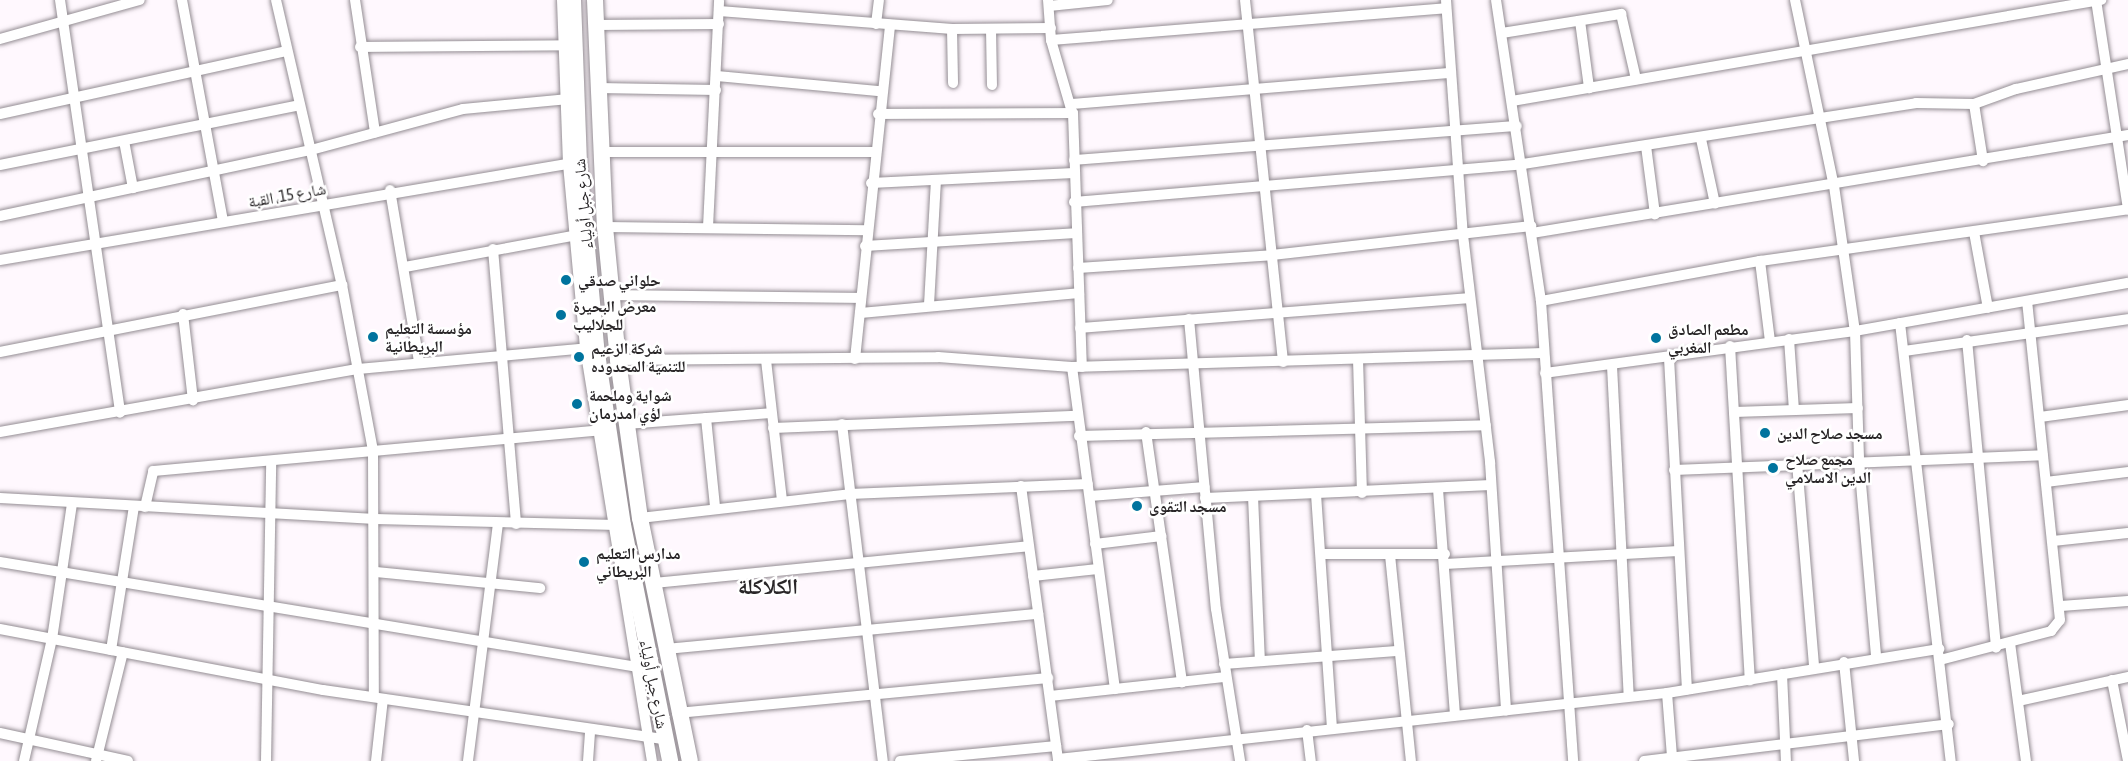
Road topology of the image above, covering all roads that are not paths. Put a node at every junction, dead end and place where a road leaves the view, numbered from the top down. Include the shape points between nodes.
1 (60, 0) edge
2 (140, 0) edge
3 (182, 0) edge
4 (276, 0) edge
5 (355, 0) edge
6 (562, 0) edge
7 (573, 0) edge
8 (595, 0) edge
9 (879, 0) edge
10 (1108, 0) edge
11 (1245, 0) edge
12 (1496, 0) edge
13 (1795, 0) edge
14 (2098, 0) edge
15 (1049, 3) edge
16 (1446, 4) edge
17 (719, 5) edge
18 (63, 21) junction
19 (1580, 21) junction
20 (719, 24) junction
21 (876, 24) junction
22 (596, 25) junction
23 (890, 25) junction
24 (1248, 25) junction
25 (952, 28) junction
26 (1051, 28) junction
27 (991, 29) junction
28 (1502, 33) junction
29 (0, 39) edge
30 (1051, 40) junction
31 (568, 45) junction
32 (360, 47) junction
33 (1805, 47) junction
34 (287, 51) junction
35 (2128, 64) edge
36 (2106, 67) junction
37 (1450, 72) junction
38 (194, 73) junction
39 (717, 76) junction
40 (1636, 79) junction
41 (953, 83) dead end
42 (992, 85) dead end
43 (598, 88) junction
44 (1589, 88) junction
45 (1255, 89) junction
46 (716, 90) junction
47 (880, 91) junction
48 (74, 98) junction
49 (570, 99) junction
50 (1512, 101) junction
51 (1974, 104) junction
52 (299, 105) junction
53 (1071, 108) junction
54 (0, 114) edge
55 (878, 114) junction
56 (1822, 120) junction
57 (203, 125) junction
58 (1517, 126) junction
59 (375, 133) junction
60 (1454, 133) junction
61 (2128, 135) edge
62 (2116, 137) junction
63 (1701, 139) junction
64 (124, 141) junction
65 (1646, 146) junction
66 (1261, 148) junction
67 (710, 149) junction
68 (82, 150) junction
69 (311, 150) junction
70 (603, 152) junction
71 (874, 152) junction
72 (1074, 160) junction
73 (1983, 161) junction
74 (574, 163) junction
75 (1523, 164) junction
76 (0, 165) edge
77 (1457, 169) junction
78 (213, 172) junction
79 (1074, 173) junction
80 (936, 180) junction
81 (871, 183) junction
82 (1834, 186) junction
83 (134, 188) junction
84 (1265, 189) junction
85 (390, 190) junction
86 (89, 197) junction
87 (1074, 202) junction
88 (324, 203) junction
89 (1714, 204) junction
90 (2128, 209) edge
91 (1655, 213) junction
92 (0, 216) edge
93 (223, 221) junction
94 (605, 227) junction
95 (708, 227) junction
96 (867, 230) junction
97 (1532, 230) junction
98 (1974, 232) junction
99 (1076, 233) junction
100 (579, 235) junction
101 (1463, 235) junction
102 (96, 243) junction
103 (931, 243) junction
104 (865, 246) junction
105 (494, 249) junction
106 (1841, 249) junction
107 (1272, 255) junction
108 (0, 260) edge
109 (1760, 261) junction
110 (405, 267) junction
111 (1078, 268) junction
112 (2128, 283) edge
113 (342, 285) junction
114 (1079, 293) junction
115 (611, 295) junction
116 (861, 298) junction
117 (1469, 298) junction
118 (1541, 301) junction
119 (2027, 303) junction
120 (929, 305) junction
121 (1988, 308) junction
122 (1278, 312) junction
123 (860, 313) junction
124 (183, 314) junction
125 (1189, 319) junction
126 (2128, 319) edge
127 (1900, 323) junction
128 (109, 328) junction
129 (1080, 328) junction
130 (2030, 329) junction
131 (1855, 331) junction
132 (1789, 339) junction
133 (1967, 340) junction
134 (1770, 341) junction
135 (1730, 346) junction
136 (591, 348) junction
137 (1904, 351) junction
138 (0, 352) edge
139 (1544, 353) junction
140 (503, 355) junction
141 (1477, 356) junction
142 (1669, 358) junction
143 (855, 359) junction
144 (1358, 359) junction
145 (618, 360) junction
146 (766, 360) junction
147 (419, 362) junction
148 (1283, 362) junction
149 (1193, 365) junction
150 (1612, 366) junction
151 (1077, 367) junction
152 (358, 369) junction
153 (1545, 373) junction
154 (193, 400) junction
155 (2128, 405) edge
156 (1858, 408) junction
157 (1794, 410) junction
158 (1734, 412) junction
159 (120, 413) junction
160 (771, 413) junction
161 (1077, 416) junction
162 (2040, 417) junction
163 (706, 418) junction
164 (626, 424) junction
165 (842, 424) junction
166 (1486, 425) junction
167 (773, 428) junction
168 (1360, 429) junction
169 (602, 430) junction
170 (1200, 431) junction
171 (0, 432) edge
172 (1146, 432) junction
173 (1079, 436) junction
174 (510, 439) junction
175 (373, 451) junction
176 (2043, 455) junction
177 (1976, 458) junction
178 (1917, 459) junction
179 (1859, 461) junction
180 (1797, 463) junction
181 (271, 464) junction
182 (1738, 465) junction
183 (1674, 470) junction
184 (2128, 472) edge
185 (2046, 482) junction
186 (1088, 484) junction
187 (1491, 485) junction
188 (1021, 486) junction
189 (1438, 489) junction
190 (1155, 490) junction
191 (1205, 492) junction
192 (1362, 493) junction
193 (850, 494) junction
194 (1316, 494) junction
195 (1090, 496) junction
196 (1253, 496) junction
197 (0, 498) edge
198 (782, 500) junction
199 (72, 503) junction
200 (715, 506) junction
201 (140, 507) junction
202 (272, 513) junction
203 (640, 518) junction
204 (375, 519) junction
205 (498, 524) junction
206 (516, 524) junction
207 (617, 525) junction
208 (2128, 534) edge
209 (1161, 536) junction
210 (2053, 541) junction
211 (1095, 544) junction
212 (1028, 546) junction
213 (1679, 550) junction
214 (1323, 554) junction
215 (1620, 554) junction
216 (1390, 555) junction
217 (1557, 558) junction
218 (858, 559) junction
219 (1445, 559) junction
220 (1497, 561) junction
221 (0, 562) edge
222 (1098, 569) junction
223 (62, 572) junction
224 (376, 572) junction
225 (1033, 576) junction
226 (122, 582) junction
227 (492, 583) junction
228 (654, 583) junction
229 (540, 588) dead end
230 (2128, 601) edge
231 (2061, 606) junction
232 (271, 608) junction
233 (1038, 614) junction
234 (375, 625) junction
235 (866, 626) junction
236 (0, 629) edge
237 (52, 639) junction
238 (2010, 643) junction
239 (482, 644) junction
240 (1996, 648) junction
241 (666, 649) junction
242 (117, 651) junction
243 (1397, 651) junction
244 (1876, 655) junction
245 (1940, 655) junction
246 (1325, 656) junction
247 (1260, 660) junction
248 (1844, 662) junction
249 (1224, 664) junction
250 (1814, 667) junction
251 (644, 668) junction
252 (1782, 674) junction
253 (1226, 677) junction
254 (2128, 677) edge
255 (1048, 678) junction
256 (270, 680) junction
257 (1750, 680) junction
258 (2112, 680) junction
259 (1182, 682) junction
260 (1114, 689) junction
261 (1687, 690) junction
262 (1667, 693) junction
263 (874, 694) junction
264 (1050, 696) junction
265 (1629, 696) junction
266 (379, 698) junction
267 (2018, 701) junction
268 (1567, 704) junction
269 (1506, 710) junction
270 (473, 712) junction
271 (677, 713) junction
272 (1455, 715) junction
273 (1406, 719) junction
274 (1949, 724) junction
275 (1332, 727) junction
276 (590, 729) junction
277 (1307, 730) junction
278 (0, 733) edge
279 (1852, 734) junction
280 (1236, 737) junction
281 (29, 739) junction
282 (657, 739) junction
283 (1784, 740) junction
284 (2126, 745) edge
285 (1056, 746) junction
286 (1672, 757) junction
287 (96, 758) edge
288 (1058, 760) edge
289 (24, 761) edge
290 (128, 761) edge
291 (266, 761) edge
292 (376, 761) edge
293 (468, 761) edge
294 (588, 761) edge
295 (652, 761) edge
296 (670, 761) edge
297 (690, 761) edge
298 (884, 761) edge
299 (900, 761) edge
300 (1240, 761) edge
301 (1311, 761) edge
302 (1411, 761) edge
303 (1573, 761) edge
304 (1644, 761) edge
305 (1786, 761) edge
306 (1854, 761) edge
307 (1951, 761) edge
308 (2026, 761) edge
309 (2128, 761) edge

1 - 18 street
2 - 18 street
3 - 38 street
4 - 34 street
5 - 32 street
6 - 31 street
7 - 31 main road, شارع جبل أولياء
8 - 22 main road, شارع جبل أولياء
9 - 21 street
10 - 15 street
11 - 24 street
12 - 28 street
13 - 33 street
14 - 33 street
14 - 36 street
15 - 26 street
16 - 24 street
16 - 37 street
17 - 20 street
17 - 21 street
18 - 29 street
18 - 48 street
19 - 28 street
19 - 40 street via 1621,14
19 - 44 street
20 - 22 street
20 - 39 street
21 - 23 street
22 - 43 main road, شارع جبل أولياء
23 - 25 street
23 - 47 street
24 - 30 street
24 - 45 street
25 - 27 street
25 - 41 street
26 - 27 street
26 - 30 street
27 - 42 street
28 - 50 street
30 - 53 street
31 - 32 street
31 - 49 main road, شارع جبل أولياء
32 - 59 street
33 - 40 street
33 - 56 street
34 - 38 street
34 - 52 street
35 - 36 street
36 - 51 street
36 - 62 street
37 - 45 street
37 - 60 street
38 - 48 street
38 - 57 street
39 - 46 street
39 - 47 street
40 - 44 street
43 - 46 street
43 - 70 main road, شارع جبل أولياء
44 - 50 street
45 - 53 street
45 - 66 street
46 - 67 street
47 - 55 street
48 - 54 street
48 - 68 street
49 - 59 street via 463,109
49 - 74 main road, شارع جبل أولياء
50 - 58 street
51 - 56 street via 1916,102
51 - 73 street
52 - 57 street
52 - 69 street
53 - 55 street
53 - 72 street
55 - 71 street
56 - 63 street
56 - 82 street
57 - 64 street
57 - 78 street
58 - 60 street
58 - 75 street
59 - 69 street
60 - 66 street
60 - 77 street
61 - 62 street
62 - 73 street
62 - 90 street
63 - 65 street
63 - 89 street
64 - 68 street
64 - 83 street
65 - 75 street
65 - 91 street
66 - 72 street
66 - 84 street
67 - 70 street
67 - 71 street
67 - 95 street
68 - 76 street
68 - 86 street
69 - 78 street
69 - 88 street
70 - 94 main road, شارع جبل أولياء
71 - 81 street
72 - 79 street
73 - 82 street
74 - 85 street, شارع 15، القبة
74 - 100 main road, شارع جبل أولياء
75 - 77 street
75 - 97 street
77 - 84 street
77 - 101 street
78 - 83 street
78 - 93 street
79 - 80 street
79 - 87 street
80 - 81 street
80 - 103 street
81 - 96 street
82 - 89 street
82 - 106 street
83 - 86 street
84 - 87 street
84 - 107 street
85 - 88 street, شارع 15، القبة
85 - 110 street
86 - 92 street
86 - 102 street
87 - 99 street
88 - 93 street, شارع 15، القبة
88 - 113 street
89 - 91 street
90 - 98 street
91 - 97 street
93 - 102 street, شارع 15، القبة
94 - 95 street
94 - 115 main road, شارع جبل أولياء
95 - 96 street
96 - 104 street
97 - 101 street
97 - 118 street
98 - 106 street
98 - 121 street
99 - 103 street
99 - 111 street
100 - 105 street
100 - 136 main road, شارع جبل أولياء
101 - 107 street
101 - 117 street
102 - 108 street, شارع 15، القبة
102 - 128 street
103 - 104 street
103 - 120 street
104 - 116 street
105 - 110 street
105 - 140 street
106 - 109 street
106 - 131 street
107 - 111 street
107 - 122 street
109 - 118 street
109 - 134 street
110 - 147 street
111 - 114 street
112 - 119 street
113 - 124 street
113 - 152 street
114 - 120 street
114 - 129 street
115 - 116 street
115 - 145 main road, شارع جبل أولياء
116 - 123 street
117 - 122 street
117 - 141 street
118 - 139 street
119 - 121 street
119 - 130 street
120 - 123 street
121 - 127 street
122 - 125 street
122 - 148 street
123 - 143 street
124 - 128 street
124 - 154 street
125 - 129 street
125 - 149 street
126 - 130 street
127 - 131 street
127 - 137 street
128 - 138 street
128 - 159 street
129 - 151 street
130 - 133 street
130 - 162 street
131 - 132 street
131 - 156 street
132 - 134 street
132 - 157 street
133 - 137 street
133 - 177 street
134 - 135 street
135 - 142 street
135 - 158 street
136 - 140 street
136 - 169 main road, شارع جبل أولياء
137 - 178 street
139 - 141 street
139 - 153 street
140 - 147 street
140 - 174 street
141 - 144 street
141 - 166 street
142 - 150 street
142 - 183 street
143 - 146 street
143 - 151 street via 938,357
144 - 148 street
144 - 168 street
145 - 146 street
145 - 164 main road, شارع جبل أولياء
146 - 160 street
147 - 152 street
148 - 149 street
149 - 151 street
149 - 170 street
150 - 153 street
150 - 215 street
151 - 161 street
152 - 154 street
152 - 175 street
153 - 217 street
154 - 159 street
155 - 162 street
156 - 157 street
156 - 179 street
157 - 158 street
158 - 182 street
159 - 171 street
160 - 163 street
160 - 167 street
161 - 165 street
161 - 173 street
162 - 176 street
163 - 164 street
163 - 200 street
164 - 203 main road, شارع جبل أولياء
165 - 167 street
165 - 193 street
166 - 168 street
166 - 187 street
167 - 198 street
168 - 170 street
168 - 192 street
169 - 174 street
169 - 207 main road, شارع جبل أولياء
170 - 172 street
170 - 191 street
172 - 173 street
172 - 190 street
173 - 186 street
174 - 175 street
174 - 206 street
175 - 181 street
175 - 204 street
176 - 177 street
176 - 185 street
177 - 178 street
177 - 240 street
178 - 179 street
178 - 245 street
179 - 180 street
179 - 244 street
180 - 182 street
180 - 250 street
181 - 201 street via 149,472
181 - 202 street
182 - 183 street
182 - 257 street
183 - 213 street
184 - 185 street
185 - 210 street
186 - 188 street
186 - 195 street
187 - 189 street
187 - 220 street
188 - 193 street
188 - 212 street
189 - 192 street
189 - 219 street
190 - 191 street
190 - 195 street
190 - 209 street
191 - 196 street
191 - 249 street
192 - 194 street
193 - 198 street
193 - 218 street
194 - 196 street
194 - 214 street
195 - 211 street
196 - 247 street
197 - 199 street
198 - 200 street
199 - 201 street
199 - 223 street
200 - 203 street
201 - 202 street
201 - 226 street
202 - 204 street
202 - 232 street
203 - 228 main road, شارع جبل أولياء
204 - 205 street
204 - 224 street
205 - 206 street
205 - 227 street
206 - 207 street
207 - 251 main road, شارع جبل أولياء
208 - 210 street
209 - 211 street
209 - 259 street
210 - 231 street
211 - 222 street
212 - 218 street
212 - 225 street
213 - 215 street
213 - 261 street
214 - 216 street
214 - 246 street
215 - 217 street
215 - 265 street
216 - 219 street
216 - 243 street
217 - 220 street
217 - 268 street
218 - 228 street
218 - 235 street
219 - 220 street
219 - 272 street
220 - 269 street
221 - 223 street
222 - 225 street
222 - 260 street
223 - 226 street
223 - 237 street
224 - 227 street
224 - 234 street
225 - 233 street
226 - 232 street
226 - 242 street
227 - 229 street
227 - 239 street
228 - 241 main road, شارع جبل أولياء
230 - 231 street
231 - 238 street via 2057,627
232 - 234 street
232 - 256 street
233 - 235 street
233 - 255 street
234 - 239 street
234 - 266 street
235 - 241 street
235 - 263 street
236 - 237 street
237 - 242 street
237 - 281 street
238 - 240 street
238 - 267 street
239 - 251 street
239 - 270 street
240 - 245 street
241 - 271 main road, شارع جبل أولياء
242 - 256 street
242 - 287 street
243 - 246 street
243 - 273 street
244 - 245 street
244 - 248 street
245 - 274 street
246 - 247 street
246 - 275 street
247 - 249 street
248 - 250 street
248 - 279 street
249 - 253 street
250 - 252 street
251 - 282 main road, شارع جبل أولياء
252 - 257 street
252 - 283 street
253 - 259 street
253 - 280 street
254 - 258 street
255 - 263 street
255 - 264 street
256 - 266 street
256 - 291 street
257 - 261 street
258 - 267 street
258 - 284 street
259 - 260 street
260 - 264 street
261 - 262 street
262 - 265 street
262 - 286 street
263 - 271 street
263 - 298 street
264 - 285 street
265 - 268 street
266 - 270 street
266 - 292 street
267 - 308 street
268 - 269 street
268 - 303 street
269 - 272 street
270 - 276 street
270 - 293 street
271 - 297 main road, شارع جبل أولياء
272 - 273 street
273 - 275 street
273 - 302 street
274 - 279 street
274 - 307 street
275 - 277 street
276 - 282 street
276 - 294 street
277 - 280 street
277 - 301 street
278 - 281 street
279 - 283 street
279 - 306 street
280 - 288 street
280 - 300 street
281 - 287 street
281 - 289 street
282 - 295 street
282 - 296 main road, شارع جبل أولياء
283 - 286 street
283 - 305 street
284 - 309 street
285 - 288 street
285 - 299 street
286 - 304 street
287 - 290 street

